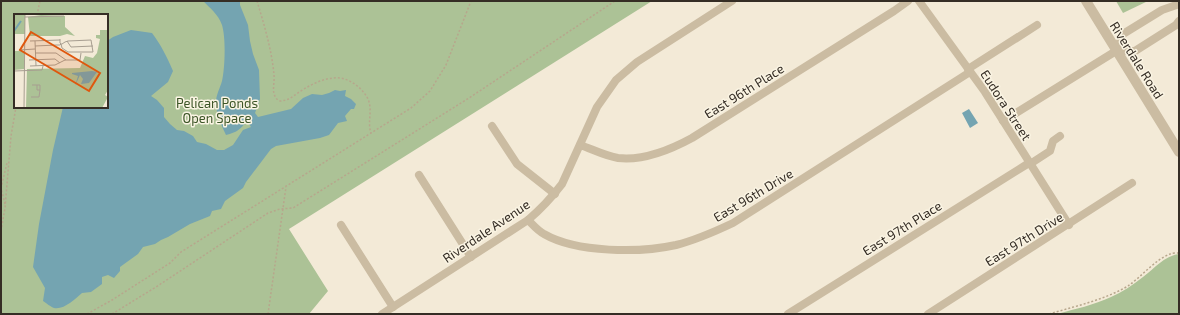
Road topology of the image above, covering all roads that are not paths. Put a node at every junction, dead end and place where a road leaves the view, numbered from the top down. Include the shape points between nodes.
1 (732, 1) edge
2 (908, 1) edge
3 (919, 1) edge
4 (1086, 1) edge
5 (1179, 4) edge
6 (1179, 21) edge
7 (1037, 25) dead end
8 (1116, 51) junction
9 (969, 70) junction
10 (1003, 121) junction
11 (492, 126) dead end
12 (1060, 136) dead end
13 (580, 144) junction
14 (1179, 152) edge
15 (1030, 164) junction
16 (419, 175) dead end
17 (1132, 184) dead end
18 (555, 194) junction
19 (528, 220) junction
20 (341, 225) dead end
21 (1069, 225) junction
22 (471, 257) junction
23 (393, 307) junction
24 (382, 314) edge
25 (788, 314) edge
26 (928, 314) edge

1 - 13 street, Riverdale Avenue via 637,62 616,80 597,107
2 - 13 street, East 96th Place via 676,147 630,158 610,156
3 - 9 street, Eudora Street
4 - 8 street, Riverdale Road
5 - 8 street via 1162,10 1122,34
6 - 8 street via 1136,51
7 - 9 street, East 96th Drive
8 - 10 street
8 - 14 street, Riverdale Road
9 - 10 street, Eudora Street
9 - 19 street, East 96th Drive via 733,223 694,240 636,250 594,248 556,240 545,235
10 - 15 street, Eudora Street
11 - 18 street via 517,164
12 - 15 street, East 97th Place via 1053,141 1050,151
13 - 18 street, Riverdale Avenue
15 - 21 street, Eudora Street
15 - 25 street, East 97th Place
16 - 22 street
17 - 21 street, East 97th Drive
18 - 19 street, Riverdale Avenue
19 - 22 street, Riverdale Avenue
20 - 23 street
21 - 26 street, East 97th Drive
22 - 23 street, Riverdale Avenue
23 - 24 street, Riverdale Avenue

